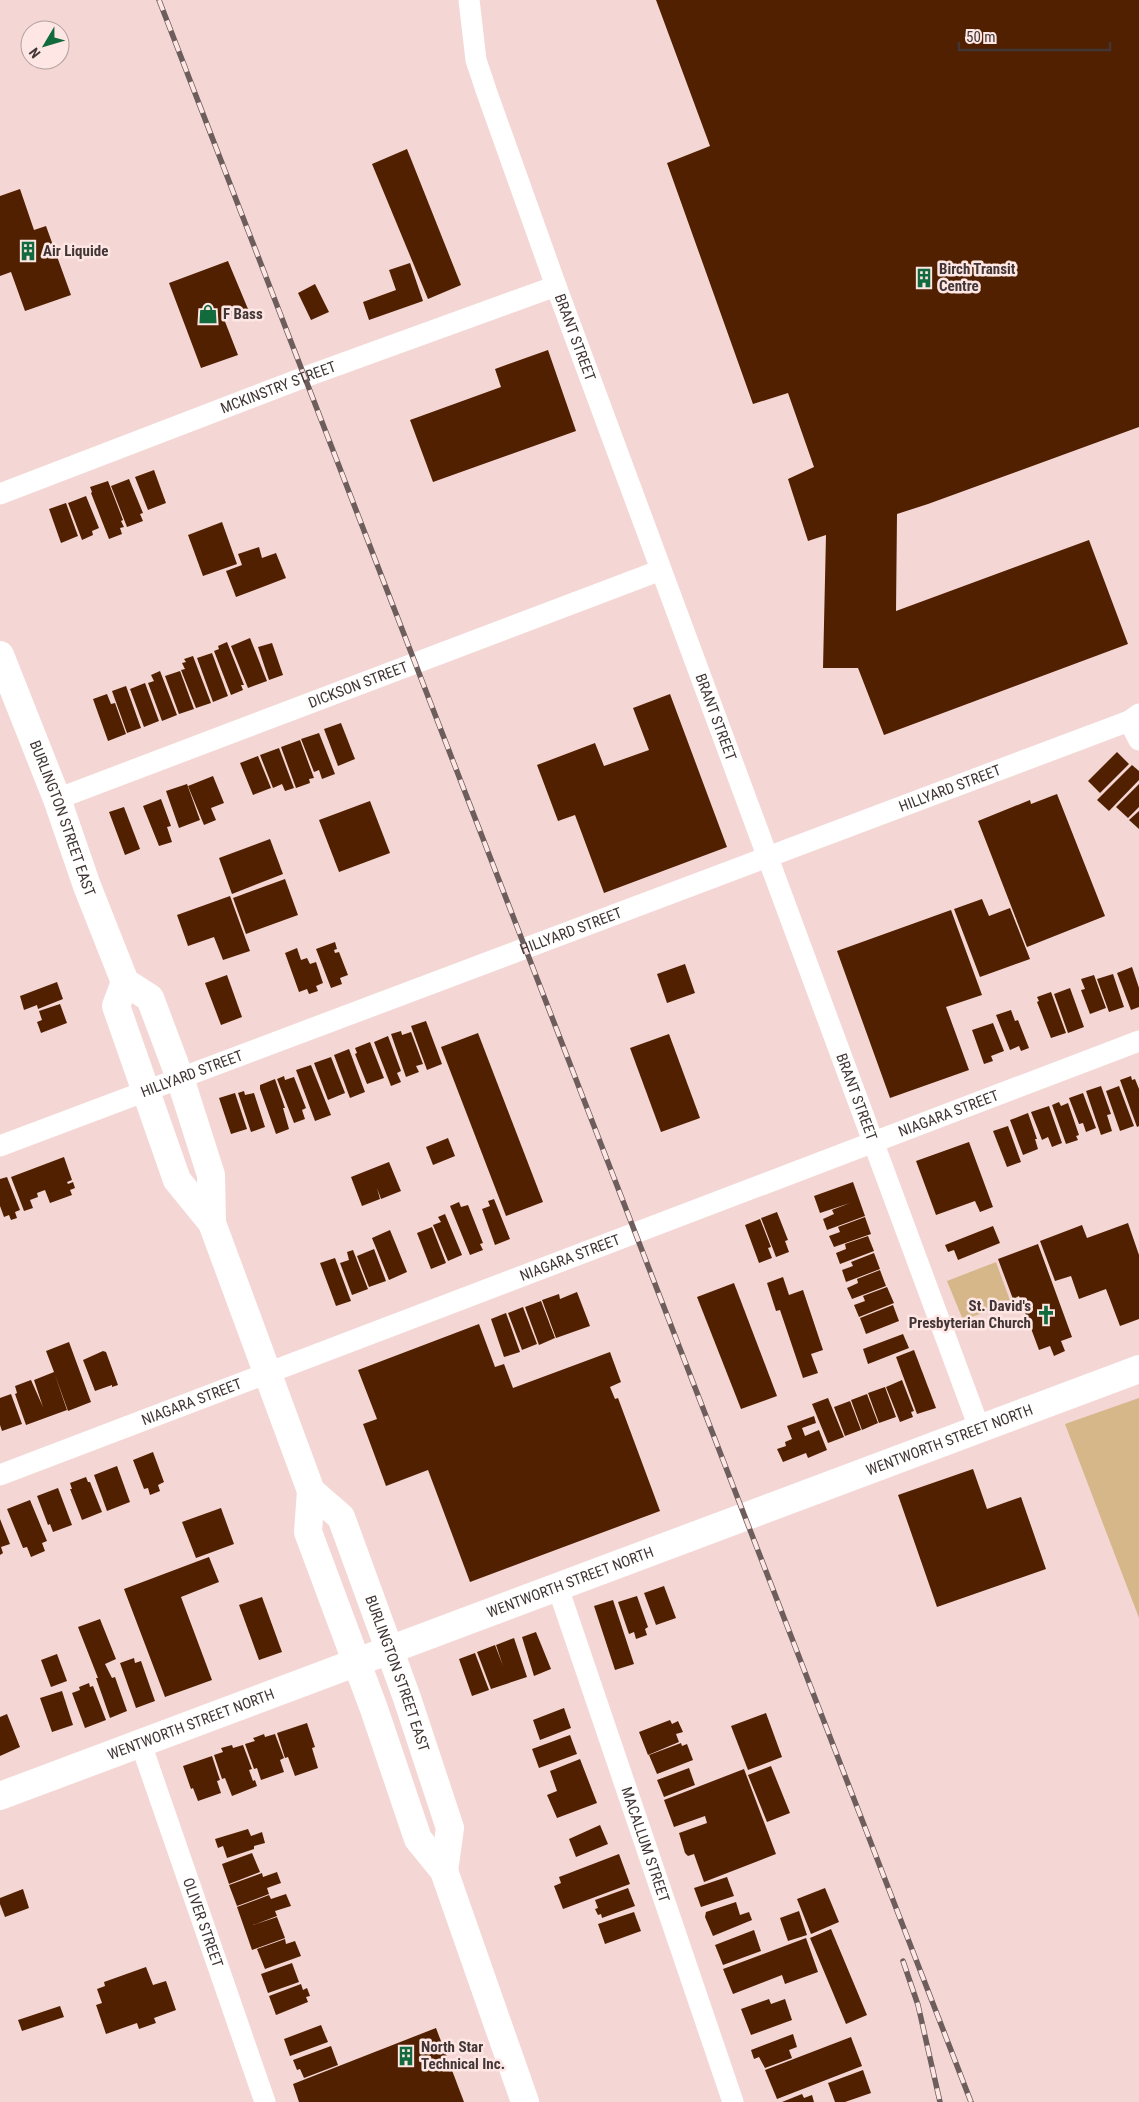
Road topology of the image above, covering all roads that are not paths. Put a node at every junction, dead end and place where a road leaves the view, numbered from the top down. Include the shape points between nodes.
1 (469, 0) edge
2 (556, 286) junction
3 (0, 494) edge
4 (661, 570) junction
5 (0, 655) edge
6 (1134, 717) edge
7 (1139, 740) edge
8 (57, 799) junction
9 (769, 856) junction
10 (125, 982) junction
11 (1139, 1041) edge
12 (180, 1078) junction
13 (146, 1090) junction
14 (875, 1143) junction
15 (0, 1146) edge
16 (212, 1223) junction
17 (1139, 1369) edge
18 (268, 1372) junction
19 (980, 1430) junction
20 (0, 1475) edge
21 (311, 1491) junction
22 (558, 1588) junction
23 (389, 1652) junction
24 (357, 1663) junction
25 (141, 1744) junction
26 (0, 1796) edge
27 (444, 1871) junction
28 (266, 2102) edge
29 (525, 2102) edge
30 (733, 2102) edge

1 - 2 street, BRANT STREET via 476,60
2 - 3 street, MCKINSTRY STREET via 305,377
2 - 4 street, BRANT STREET
4 - 8 street, DICKSON STREET
4 - 9 street, BRANT STREET
5 - 8 main road, BURLINGTON STREET EAST
6 - 7 street
6 - 9 street, HILLYARD STREET
8 - 10 main road, BURLINGTON STREET EAST
9 - 12 street, HILLYARD STREET
9 - 14 street, BRANT STREET
10 - 12 main road, BURLINGTON STREET EAST via 150,998
10 - 13 main road, BURLINGTON STREET EAST via 116,1006
11 - 14 street, NIAGARA STREET
12 - 13 street, HILLYARD STREET
12 - 16 main road, BURLINGTON STREET EAST via 211,1175
13 - 15 street, HILLYARD STREET
13 - 16 main road, BURLINGTON STREET EAST via 178,1180
14 - 18 street, NIAGARA STREET
14 - 19 street, BRANT STREET
16 - 18 main road, BURLINGTON STREET EAST
17 - 19 main road, WENTWORTH STREET NORTH
18 - 20 street, NIAGARA STREET
18 - 21 main road, BURLINGTON STREET EAST
19 - 22 main road, WENTWORTH STREET NORTH
21 - 23 main road, BURLINGTON STREET EAST via 341,1517
21 - 24 main road, BURLINGTON STREET EAST via 308,1532
22 - 23 main road, WENTWORTH STREET NORTH
22 - 30 street, MACALLUM STREET
23 - 24 main road, WENTWORTH STREET NORTH
23 - 27 main road, BURLINGTON STREET EAST via 450,1828
24 - 25 main road, WENTWORTH STREET NORTH
24 - 27 main road, BURLINGTON STREET EAST via 418,1839
25 - 26 main road, WENTWORTH STREET NORTH
25 - 28 street, OLIVER STREET
27 - 29 main road, BURLINGTON STREET EAST

